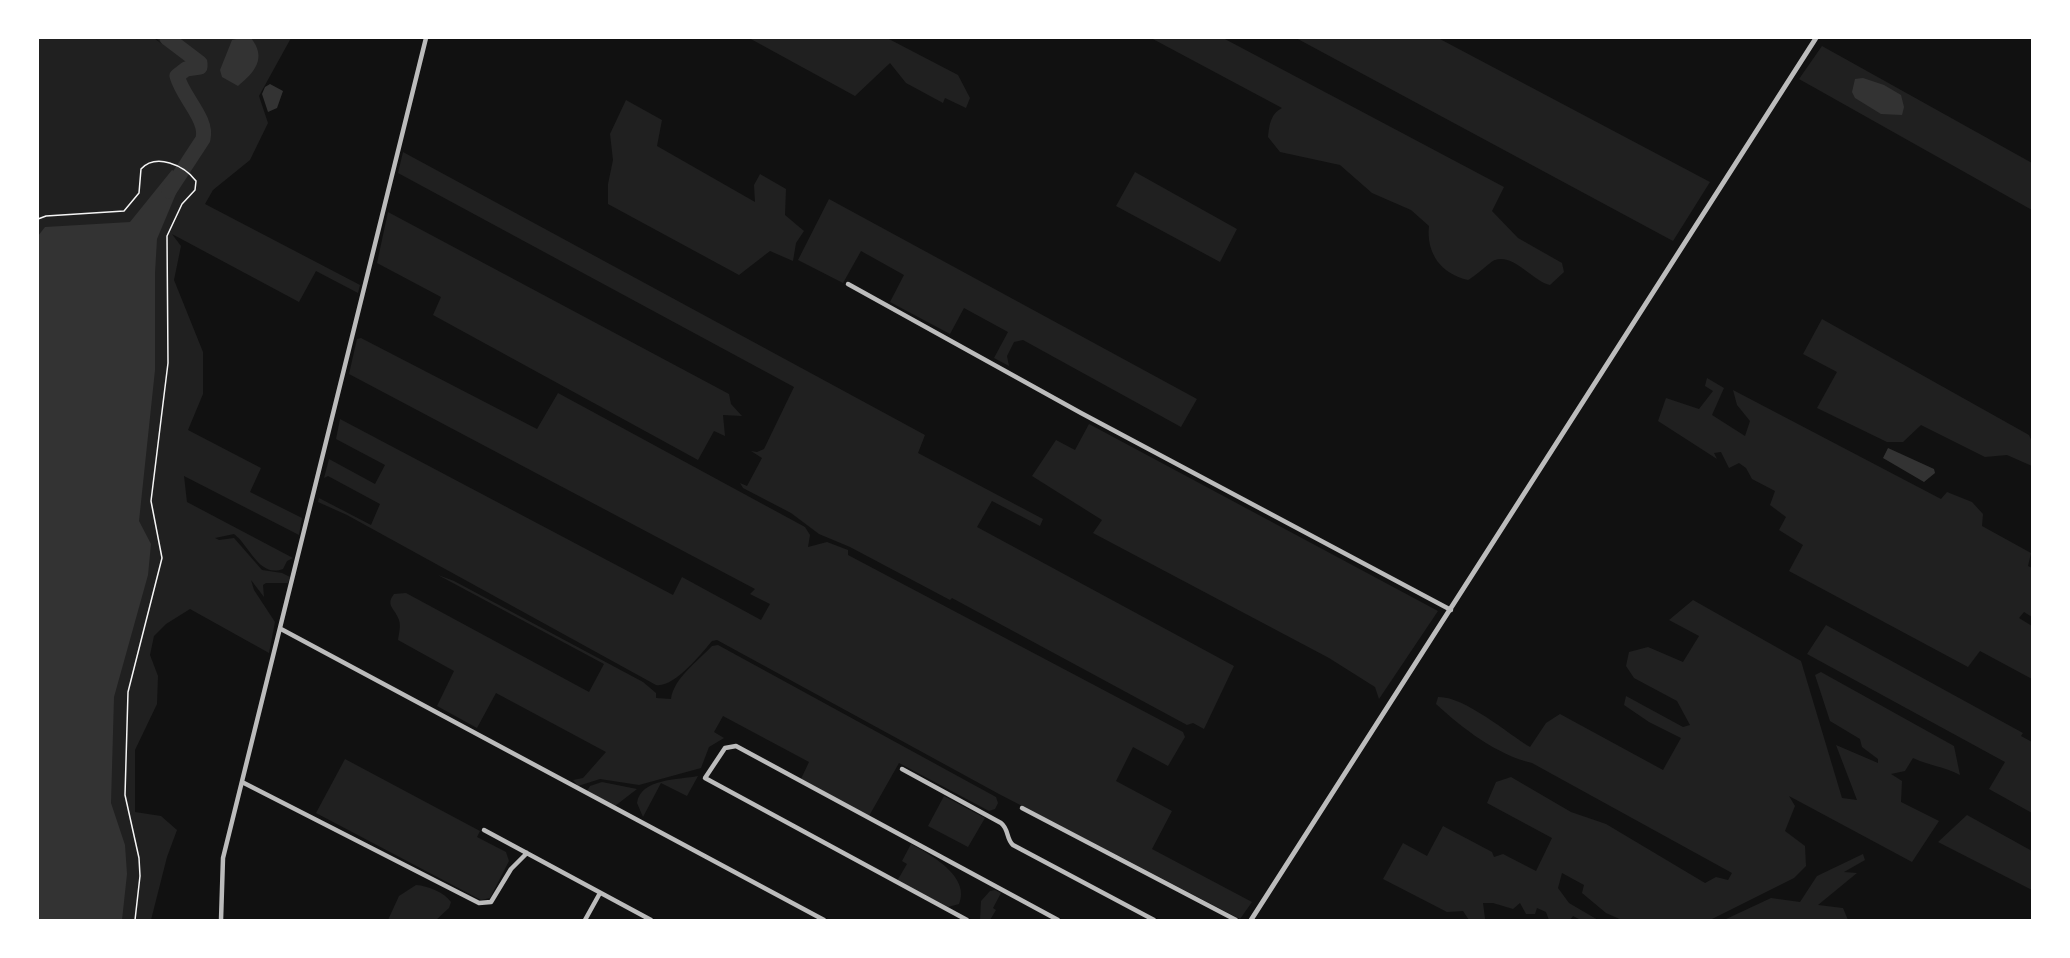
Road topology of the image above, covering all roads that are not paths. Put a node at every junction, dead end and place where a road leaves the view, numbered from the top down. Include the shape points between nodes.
1 (426, 38) edge
2 (1816, 38) edge
3 (848, 284) dead end
4 (1451, 610) junction
5 (280, 629) junction
6 (902, 769) dead end
7 (242, 782) junction
8 (1022, 808) dead end
9 (484, 830) dead end
10 (527, 853) junction
11 (600, 893) junction
12 (221, 921) edge
13 (585, 921) edge
14 (651, 921) edge
15 (824, 921) edge
16 (967, 921) edge
17 (1058, 921) edge
18 (1154, 921) edge
19 (1236, 921) edge
20 (1251, 921) edge

1 - 5 street
2 - 4 street
3 - 4 street
4 - 20 street
5 - 7 street
5 - 15 street
6 - 18 street via 1001,823 1008,829 1013,845
7 - 10 street via 479,903 490,902 511,869
7 - 12 street via 223,858
8 - 19 street
9 - 10 street
10 - 11 street
11 - 13 street
11 - 14 street
16 - 17 street via 705,778 725,747 736,746

